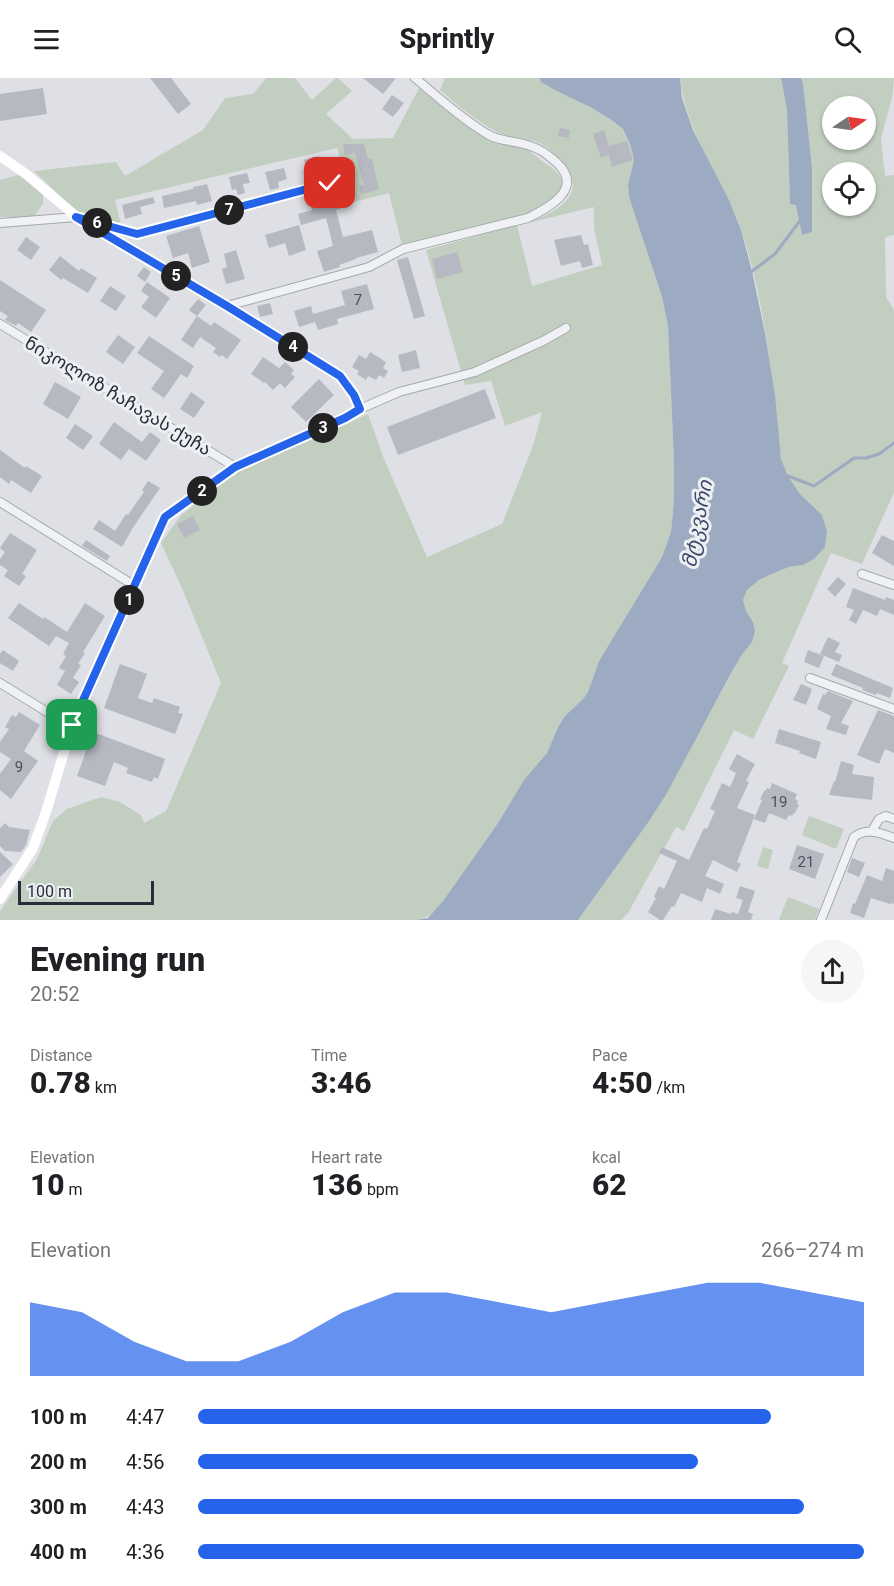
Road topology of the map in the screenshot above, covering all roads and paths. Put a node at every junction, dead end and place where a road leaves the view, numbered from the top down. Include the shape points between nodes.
1 (415, 78) edge
2 (0, 156) edge
3 (330, 183) dead end
4 (76, 217) junction
5 (0, 223) edge
6 (227, 306) junction
7 (0, 324) edge
8 (566, 328) dead end
9 (360, 409) junction
10 (235, 467) junction
11 (0, 502) edge
12 (862, 574) dead end
13 (894, 585) edge
14 (135, 586) junction
15 (810, 678) dead end
16 (0, 682) edge
17 (894, 709) edge
18 (72, 725) junction
19 (894, 819) edge
20 (872, 831) junction
21 (894, 838) edge
22 (0, 899) edge
23 (820, 920) edge

1 - 6 street via 490,136 543,151 565,172 567,188 563,194 528,218 403,249 369,267
2 - 4 street
3 - 4 street via 137,234
4 - 5 street
4 - 6 street
6 - 9 street via 340,376
7 - 10 street, ნიკოლოზ ჩაჩავას ქუჩა
8 - 9 street via 475,372 399,392
9 - 10 street
10 - 14 street via 165,517
11 - 14 street
12 - 13 street
14 - 18 street
15 - 17 street
16 - 18 street
18 - 22 street via 33,848
19 - 20 street via 879,819
20 - 21 street
20 - 23 street via 854,837

